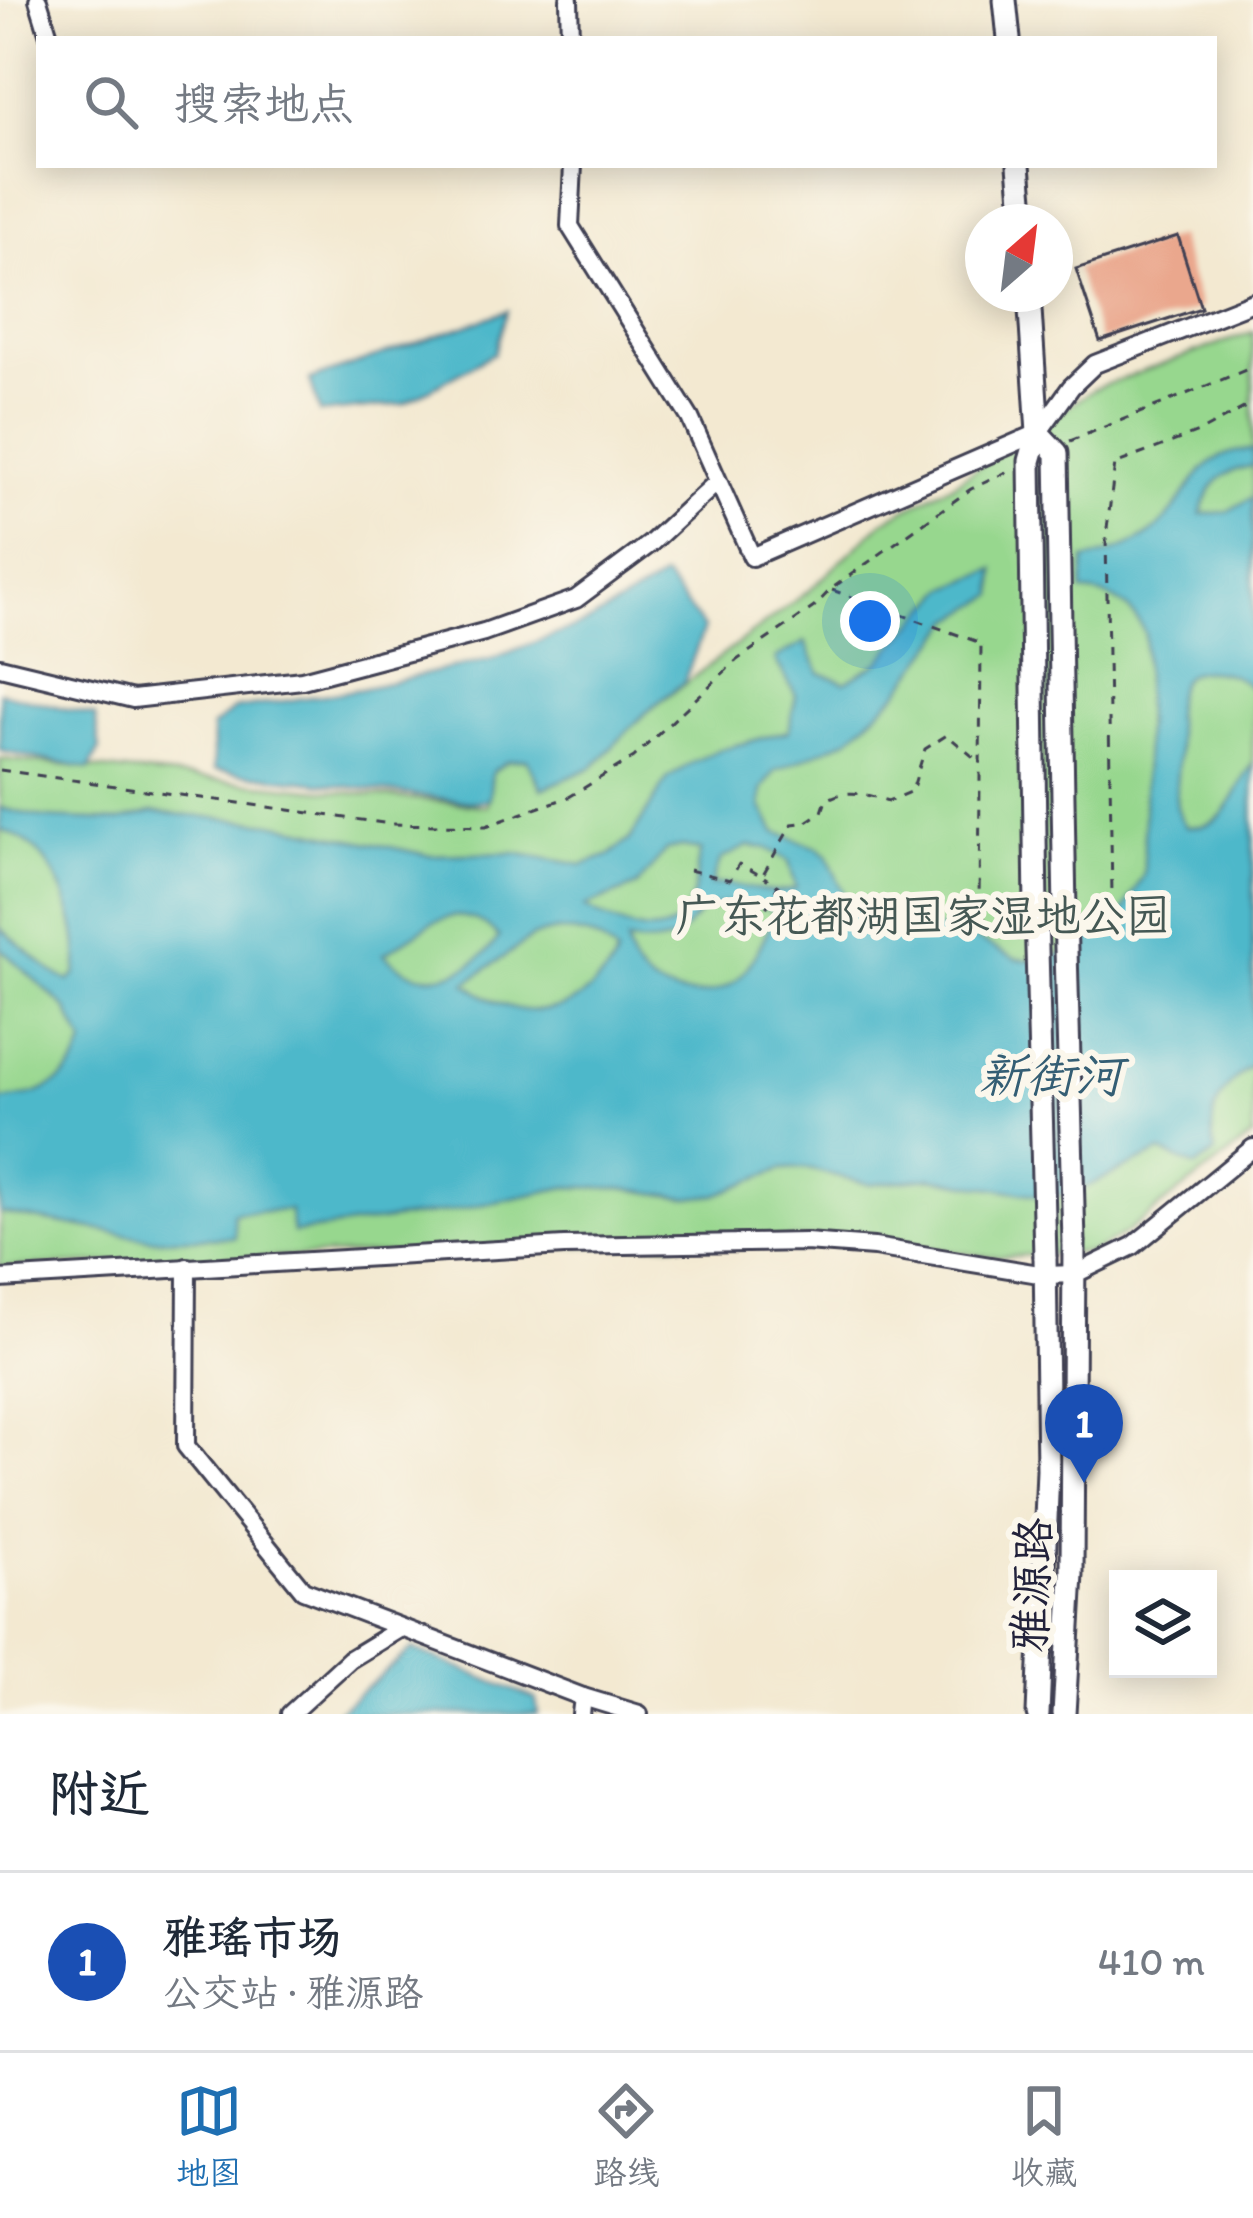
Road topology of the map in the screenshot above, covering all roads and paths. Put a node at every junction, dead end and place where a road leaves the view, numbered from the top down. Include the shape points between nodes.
1 (38, 0) edge
2 (569, 0) edge
3 (1005, 0) edge
4 (49, 36) edge
5 (570, 36) edge
6 (1010, 36) edge
7 (573, 168) edge
8 (1019, 168) edge
9 (1022, 204) edge
10 (1253, 302) edge
11 (1030, 312) edge
12 (1253, 403) edge
13 (1038, 433) junction
14 (716, 483) junction
15 (1108, 621) dead end
16 (964, 637) dead end
17 (0, 668) edge
18 (980, 762) dead end
19 (0, 770) edge
20 (689, 869) dead end
21 (762, 876) junction
22 (758, 923) dead end
23 (1253, 1148) edge
24 (1045, 1266) junction
25 (188, 1268) junction
26 (1075, 1274) junction
27 (0, 1279) edge
28 (401, 1628) junction
29 (582, 1706) edge
30 (290, 1714) edge
31 (639, 1714) edge
32 (1038, 1714) edge
33 (1064, 1714) edge

1 - 4 street
2 - 5 street
3 - 6 main road
7 - 14 street via 570,226 690,418
8 - 9 main road
10 - 13 street via 1095,364
11 - 13 main road
12 - 15 path via 1114,464
13 - 14 street via 752,556
13 - 24 main road, 雅源路, bridge via 1030,461 1030,611
13 - 26 main road, 雅源路, bridge via 1057,453
14 - 17 street via 576,599 302,680 133,699
16 - 19 path via 831,590 737,660 634,757 569,796 486,826 390,824
18 - 21 path via 947,735 925,749 912,791 888,801 859,792 826,800 822,812 792,824
20 - 21 path via 730,880 739,864
21 - 22 path via 778,886
23 - 26 street via 1133,1246
24 - 25 street via 806,1242 564,1246
24 - 26 street
24 - 32 main road, 雅源路 via 1048,1489
25 - 27 street
25 - 28 street via 186,1446 302,1590
26 - 33 main road, 雅源路
28 - 29 street
28 - 30 street via 350,1659
29 - 31 street

